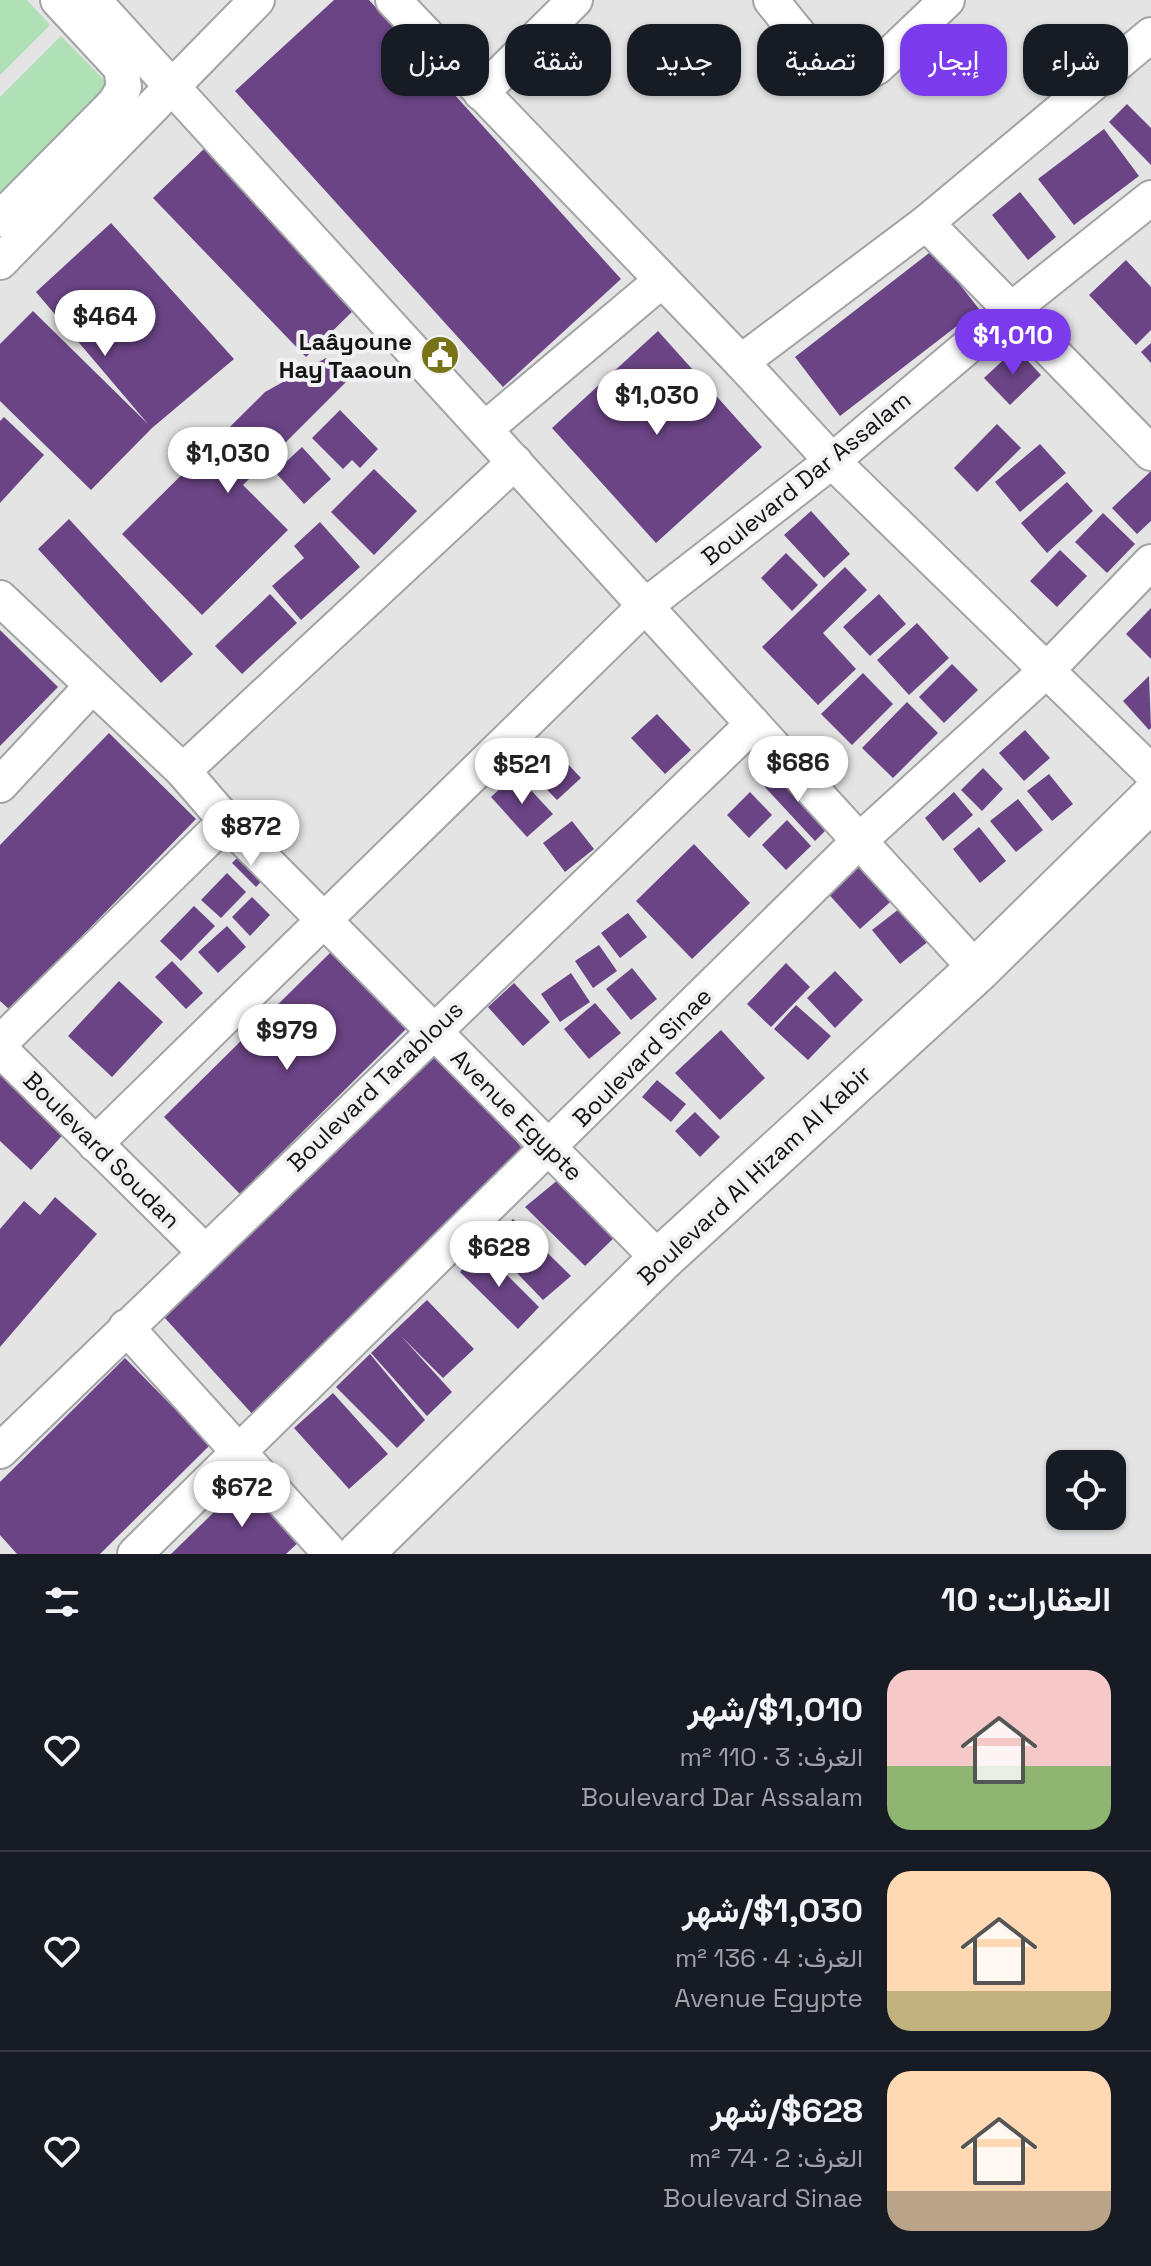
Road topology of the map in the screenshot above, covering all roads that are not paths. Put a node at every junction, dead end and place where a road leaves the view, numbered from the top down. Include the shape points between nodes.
1 (58, 0) edge
2 (93, 0) edge
3 (257, 0) edge
4 (393, 0) edge
5 (575, 0) edge
6 (771, 0) edge
7 (947, 0) edge
8 (416, 24) edge
9 (1151, 35) edge
10 (171, 85) junction
11 (489, 85) edge
12 (484, 96) edge
13 (1151, 198) edge
14 (0, 219) edge
15 (926, 223) junction
16 (0, 262) edge
17 (661, 281) junction
18 (1011, 310) junction
19 (741, 362) junction
20 (485, 429) junction
21 (1151, 453) edge
22 (832, 461) junction
23 (515, 462) junction
24 (1151, 562) edge
25 (0, 598) edge
26 (645, 606) junction
27 (1048, 669) junction
28 (92, 686) junction
29 (753, 724) junction
30 (183, 771) junction
31 (1151, 772) edge
32 (0, 785) edge
33 (1151, 799) edge
34 (226, 821) junction
35 (859, 841) junction
36 (323, 920) junction
37 (977, 970) junction
38 (433, 1030) junction
39 (0, 1046) edge
40 (95, 1144) junction
41 (550, 1148) junction
42 (204, 1251) junction
43 (660, 1260) junction
44 (126, 1327) junction
45 (0, 1451) edge
46 (237, 1452) junction
47 (135, 1554) edge
48 (331, 1554) edge
49 (360, 1554) edge

1 - 14 street via 121,68 124,87 115,103
2 - 10 street
3 - 10 street
4 - 8 street
5 - 11 street
6 - 7 street via 834,68 862,75
9 - 15 street
10 - 16 street
10 - 20 street
12 - 17 street
13 - 18 street, Boulevard Dar Assalam
15 - 18 street
15 - 19 street
17 - 19 street
17 - 20 street
18 - 21 street
18 - 22 street, Boulevard Dar Assalam
19 - 22 street
20 - 23 street
22 - 26 street, Boulevard Dar Assalam
22 - 27 street
23 - 26 street
23 - 30 street
24 - 27 street, Boulevard Sinae
25 - 28 street, Avenue Egypte
26 - 29 street
26 - 36 street, Boulevard Dar Assalam
27 - 31 street
27 - 35 street, Boulevard Sinae
28 - 30 street, Avenue Egypte
28 - 32 street
29 - 35 street
29 - 38 street, Boulevard Tarablous
30 - 34 street, Avenue Egypte
33 - 37 main road, Boulevard Al Hizam Al Kabir
34 - 36 street, Avenue Egypte
34 - 39 street
35 - 37 street
35 - 41 street, Boulevard Sinae
36 - 38 street, Avenue Egypte
36 - 40 street, Boulevard Dar Assalam
37 - 43 main road, Boulevard Al Hizam Al Kabir
38 - 41 street, Avenue Egypte
38 - 42 street, Boulevard Tarablous
39 - 40 street, Boulevard Soudan
40 - 42 street, Boulevard Soudan
41 - 43 street, Avenue Egypte
41 - 46 street, Boulevard Sinae
42 - 44 street, Boulevard Tarablous
43 - 49 main road, Boulevard Al Hizam Al Kabir
44 - 45 street, Boulevard Tarablous
44 - 46 street
46 - 47 street, Boulevard Sinae
46 - 48 street

